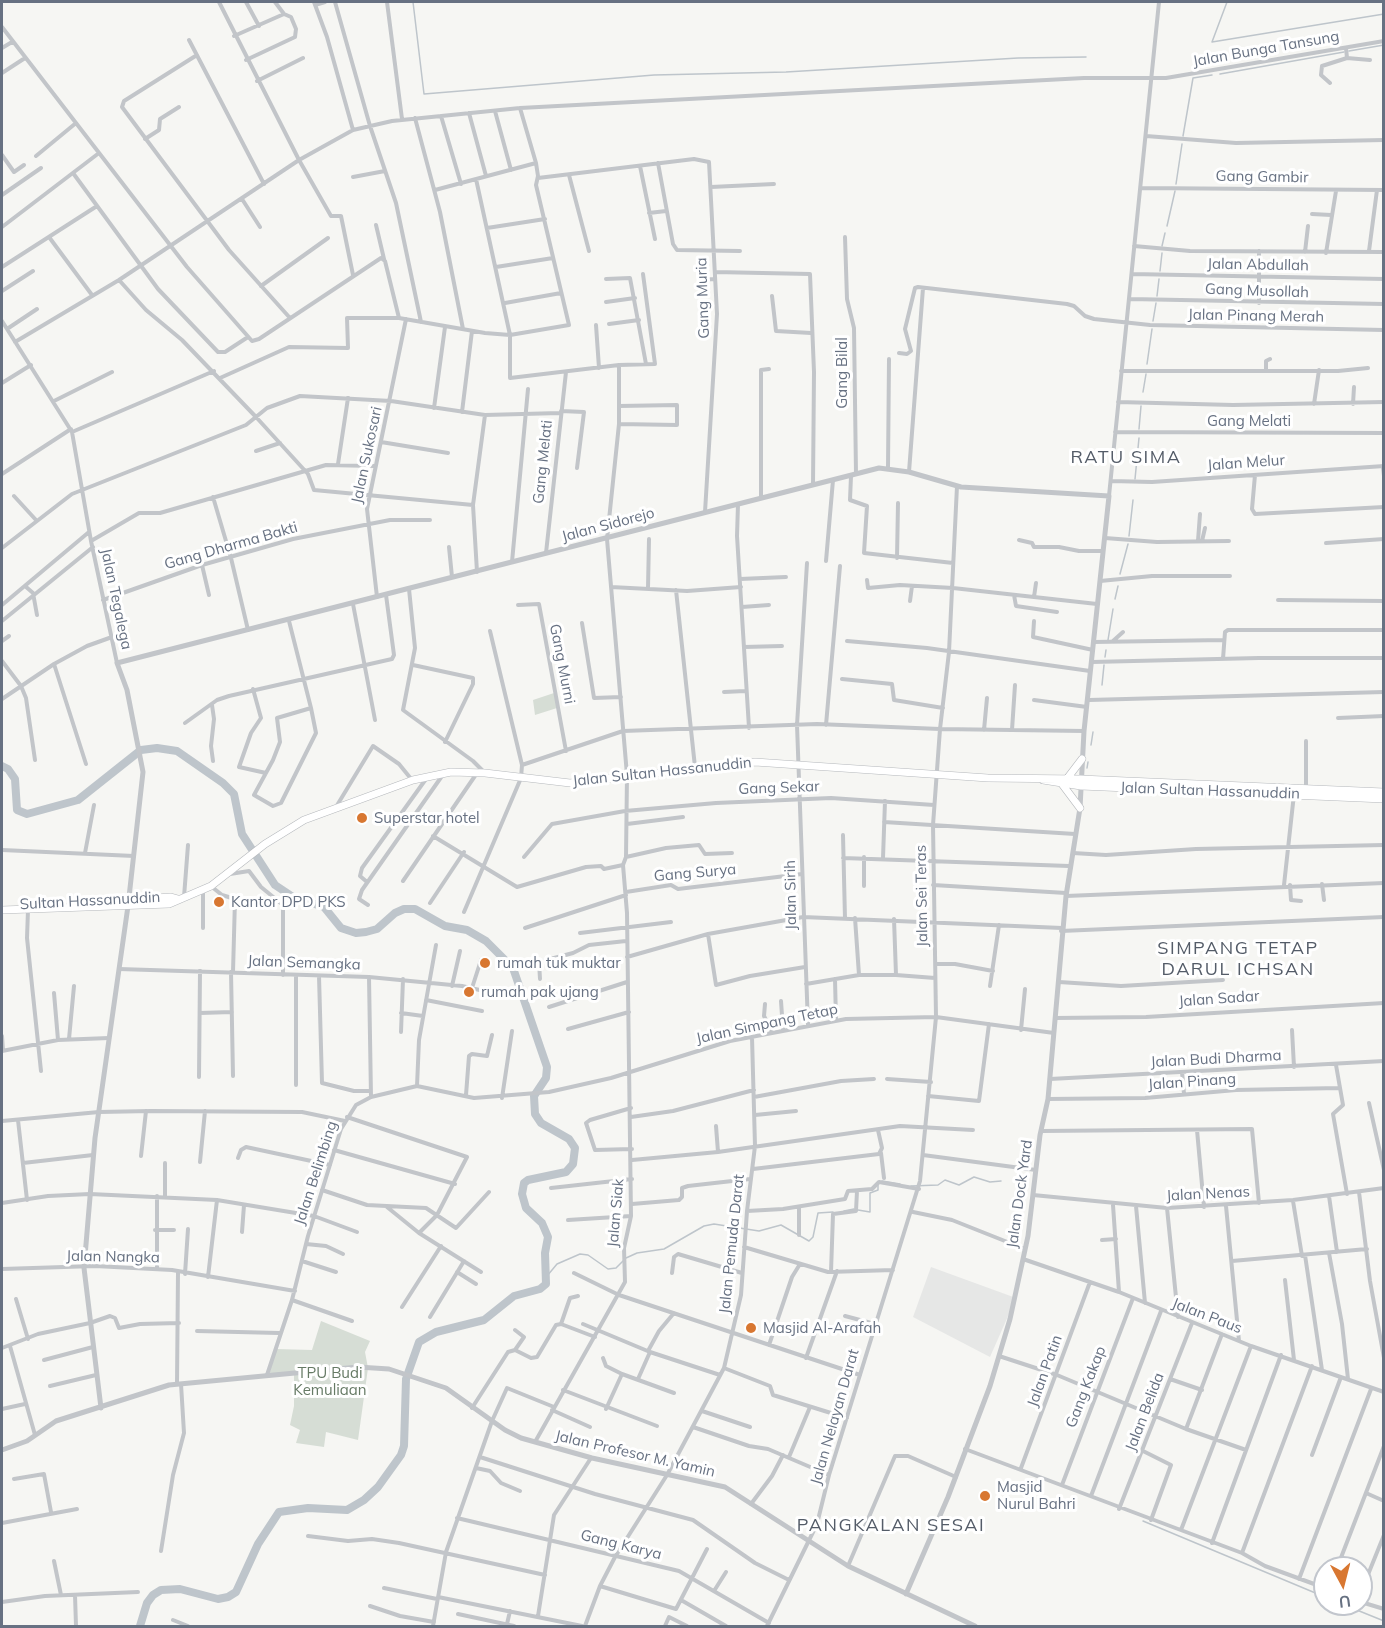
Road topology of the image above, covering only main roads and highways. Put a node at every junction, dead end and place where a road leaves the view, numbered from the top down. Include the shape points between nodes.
1 (1082, 759) road end
2 (1064, 782) junction
3 (1081, 782) junction
4 (1383, 792) edge
5 (1383, 799) edge
6 (1080, 808) road end
7 (181, 898) joint
8 (128, 903) junction
9 (2, 905) edge
10 (2, 910) edge

1 - 2 main road
2 - 3 main road, Jalan Sultan Hassanuddin
2 - 6 main road
2 - 7 main road, Jalan Sultan Hassanuddin via 755,762 570,783 482,772 444,773 413,780 291,826 211,886
3 - 4 main road, Jalan Sultan Hassanuddin
3 - 5 main road, Jalan Sultan Hassanuddin
7 - 8 main road, Sultan Hassanuddin
8 - 9 main road, Sultan Hassanuddin
8 - 10 main road

